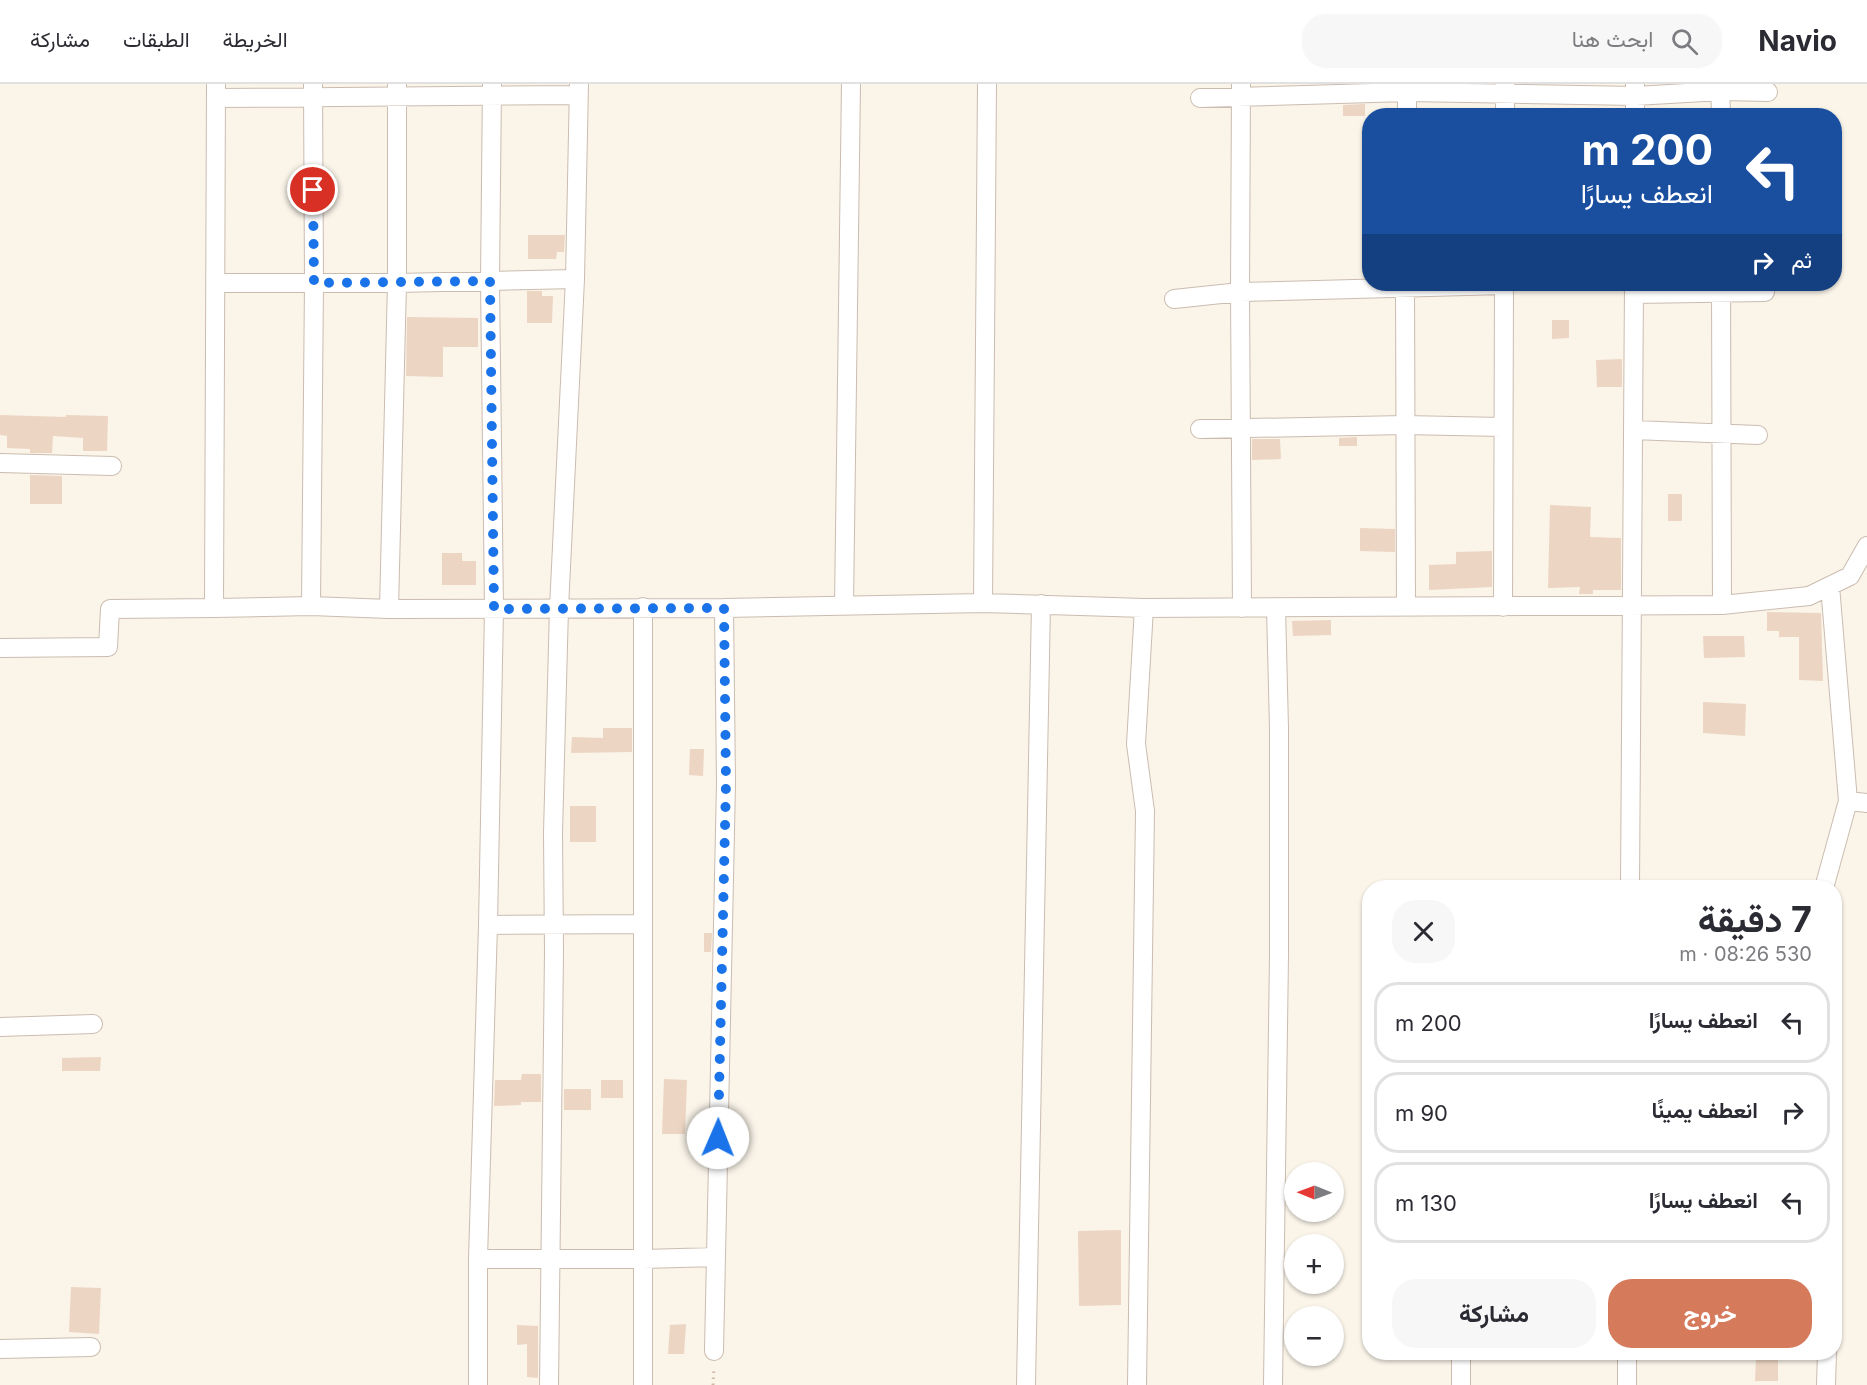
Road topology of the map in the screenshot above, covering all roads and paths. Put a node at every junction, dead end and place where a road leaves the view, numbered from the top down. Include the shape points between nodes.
1 (851, 84) edge
2 (987, 84) edge
3 (1407, 88) edge
4 (1720, 88) edge
5 (1505, 89) edge
6 (397, 90) edge
7 (493, 90) edge
8 (579, 90) edge
9 (1241, 90) edge
10 (1558, 90) edge
11 (1635, 90) edge
12 (216, 91) edge
13 (313, 91) edge
14 (1768, 92) dead end
15 (1200, 98) dead end
16 (1407, 108) edge
17 (1505, 108) edge
18 (1635, 108) edge
19 (1721, 108) edge
20 (575, 279) junction
21 (490, 281) junction
22 (216, 283) junction
23 (314, 283) junction
24 (397, 283) junction
25 (1362, 288) edge
26 (1405, 291) edge
27 (1504, 291) edge
28 (1634, 291) edge
29 (1721, 291) edge
30 (1754, 291) edge
31 (1240, 292) junction
32 (1765, 292) dead end
33 (1174, 299) dead end
34 (1404, 425) junction
35 (1503, 427) junction
36 (1241, 428) junction
37 (1200, 429) dead end
38 (1634, 430) junction
39 (1722, 434) junction
40 (1758, 435) dead end
41 (0, 463) edge
42 (112, 466) dead end
43 (1867, 546) edge
44 (1830, 586) junction
45 (983, 603) junction
46 (1041, 604) junction
47 (1722, 605) junction
48 (311, 606) junction
49 (844, 606) junction
50 (1503, 606) junction
51 (1633, 606) junction
52 (1406, 607) junction
53 (214, 608) junction
54 (558, 608) junction
55 (643, 608) junction
56 (724, 608) junction
57 (1144, 608) junction
58 (1242, 608) junction
59 (1276, 608) junction
60 (389, 609) junction
61 (494, 609) junction
62 (0, 648) edge
63 (1848, 801) junction
64 (1867, 803) edge
65 (1630, 880) edge
66 (1826, 880) edge
67 (643, 924) junction
68 (488, 926) junction
69 (553, 926) junction
70 (93, 1024) dead end
71 (0, 1027) edge
72 (716, 1257) junction
73 (478, 1259) junction
74 (550, 1259) junction
75 (643, 1259) junction
76 (91, 1347) dead end
77 (0, 1349) edge
78 (714, 1351) dead end
79 (1461, 1360) edge
80 (1627, 1360) edge
81 (1827, 1360) edge
82 (478, 1385) edge
83 (549, 1385) edge
84 (643, 1385) edge
85 (1026, 1385) edge
86 (1137, 1385) edge
87 (1273, 1385) edge
88 (1461, 1385) edge
89 (1627, 1385) edge
90 (1826, 1385) edge

1 - 49 street
2 - 45 street
3 - 5 street
3 - 9 street
3 - 16 street
4 - 11 street
4 - 14 street
4 - 19 street
5 - 10 street
5 - 17 street
6 - 7 street
6 - 13 street
6 - 24 street
7 - 8 street
7 - 21 street
8 - 20 street
9 - 15 street
9 - 31 street
10 - 11 street
11 - 18 street
12 - 13 street
12 - 22 street
13 - 23 street
20 - 21 street
20 - 54 street
21 - 24 street
21 - 61 street
22 - 23 street
22 - 53 street
23 - 24 street
23 - 48 street
24 - 60 street
25 - 31 street
26 - 34 street
27 - 35 street
28 - 38 street
29 - 39 street
30 - 32 street
31 - 33 street
31 - 36 street
34 - 35 street
34 - 36 street
34 - 52 street
35 - 50 street
36 - 37 street
36 - 58 street
38 - 39 street
38 - 51 street
39 - 40 street
39 - 47 street
41 - 42 street
43 - 44 street via 1850,576
44 - 47 street via 1809,596
44 - 63 street
45 - 46 street
45 - 49 street
46 - 57 street
46 - 85 street
47 - 51 street
48 - 53 street
48 - 60 street
49 - 56 street
50 - 51 street
50 - 52 street
51 - 65 street
52 - 59 street
53 - 62 street via 110,609 108,647
54 - 55 street
54 - 61 street
54 - 69 street
55 - 56 street
55 - 67 street
56 - 72 street via 726,783
57 - 58 street
57 - 86 street via 1136,744 1145,811
58 - 59 street
59 - 87 street via 1279,955
60 - 61 street
61 - 68 street
63 - 64 street
63 - 66 street
67 - 69 street
67 - 75 street
68 - 69 street
68 - 73 street
69 - 74 street
70 - 71 street
72 - 75 street
72 - 78 street
73 - 74 street
73 - 82 street
74 - 75 street
74 - 83 street
75 - 84 street
76 - 77 street
79 - 88 street
80 - 89 street
81 - 90 street

